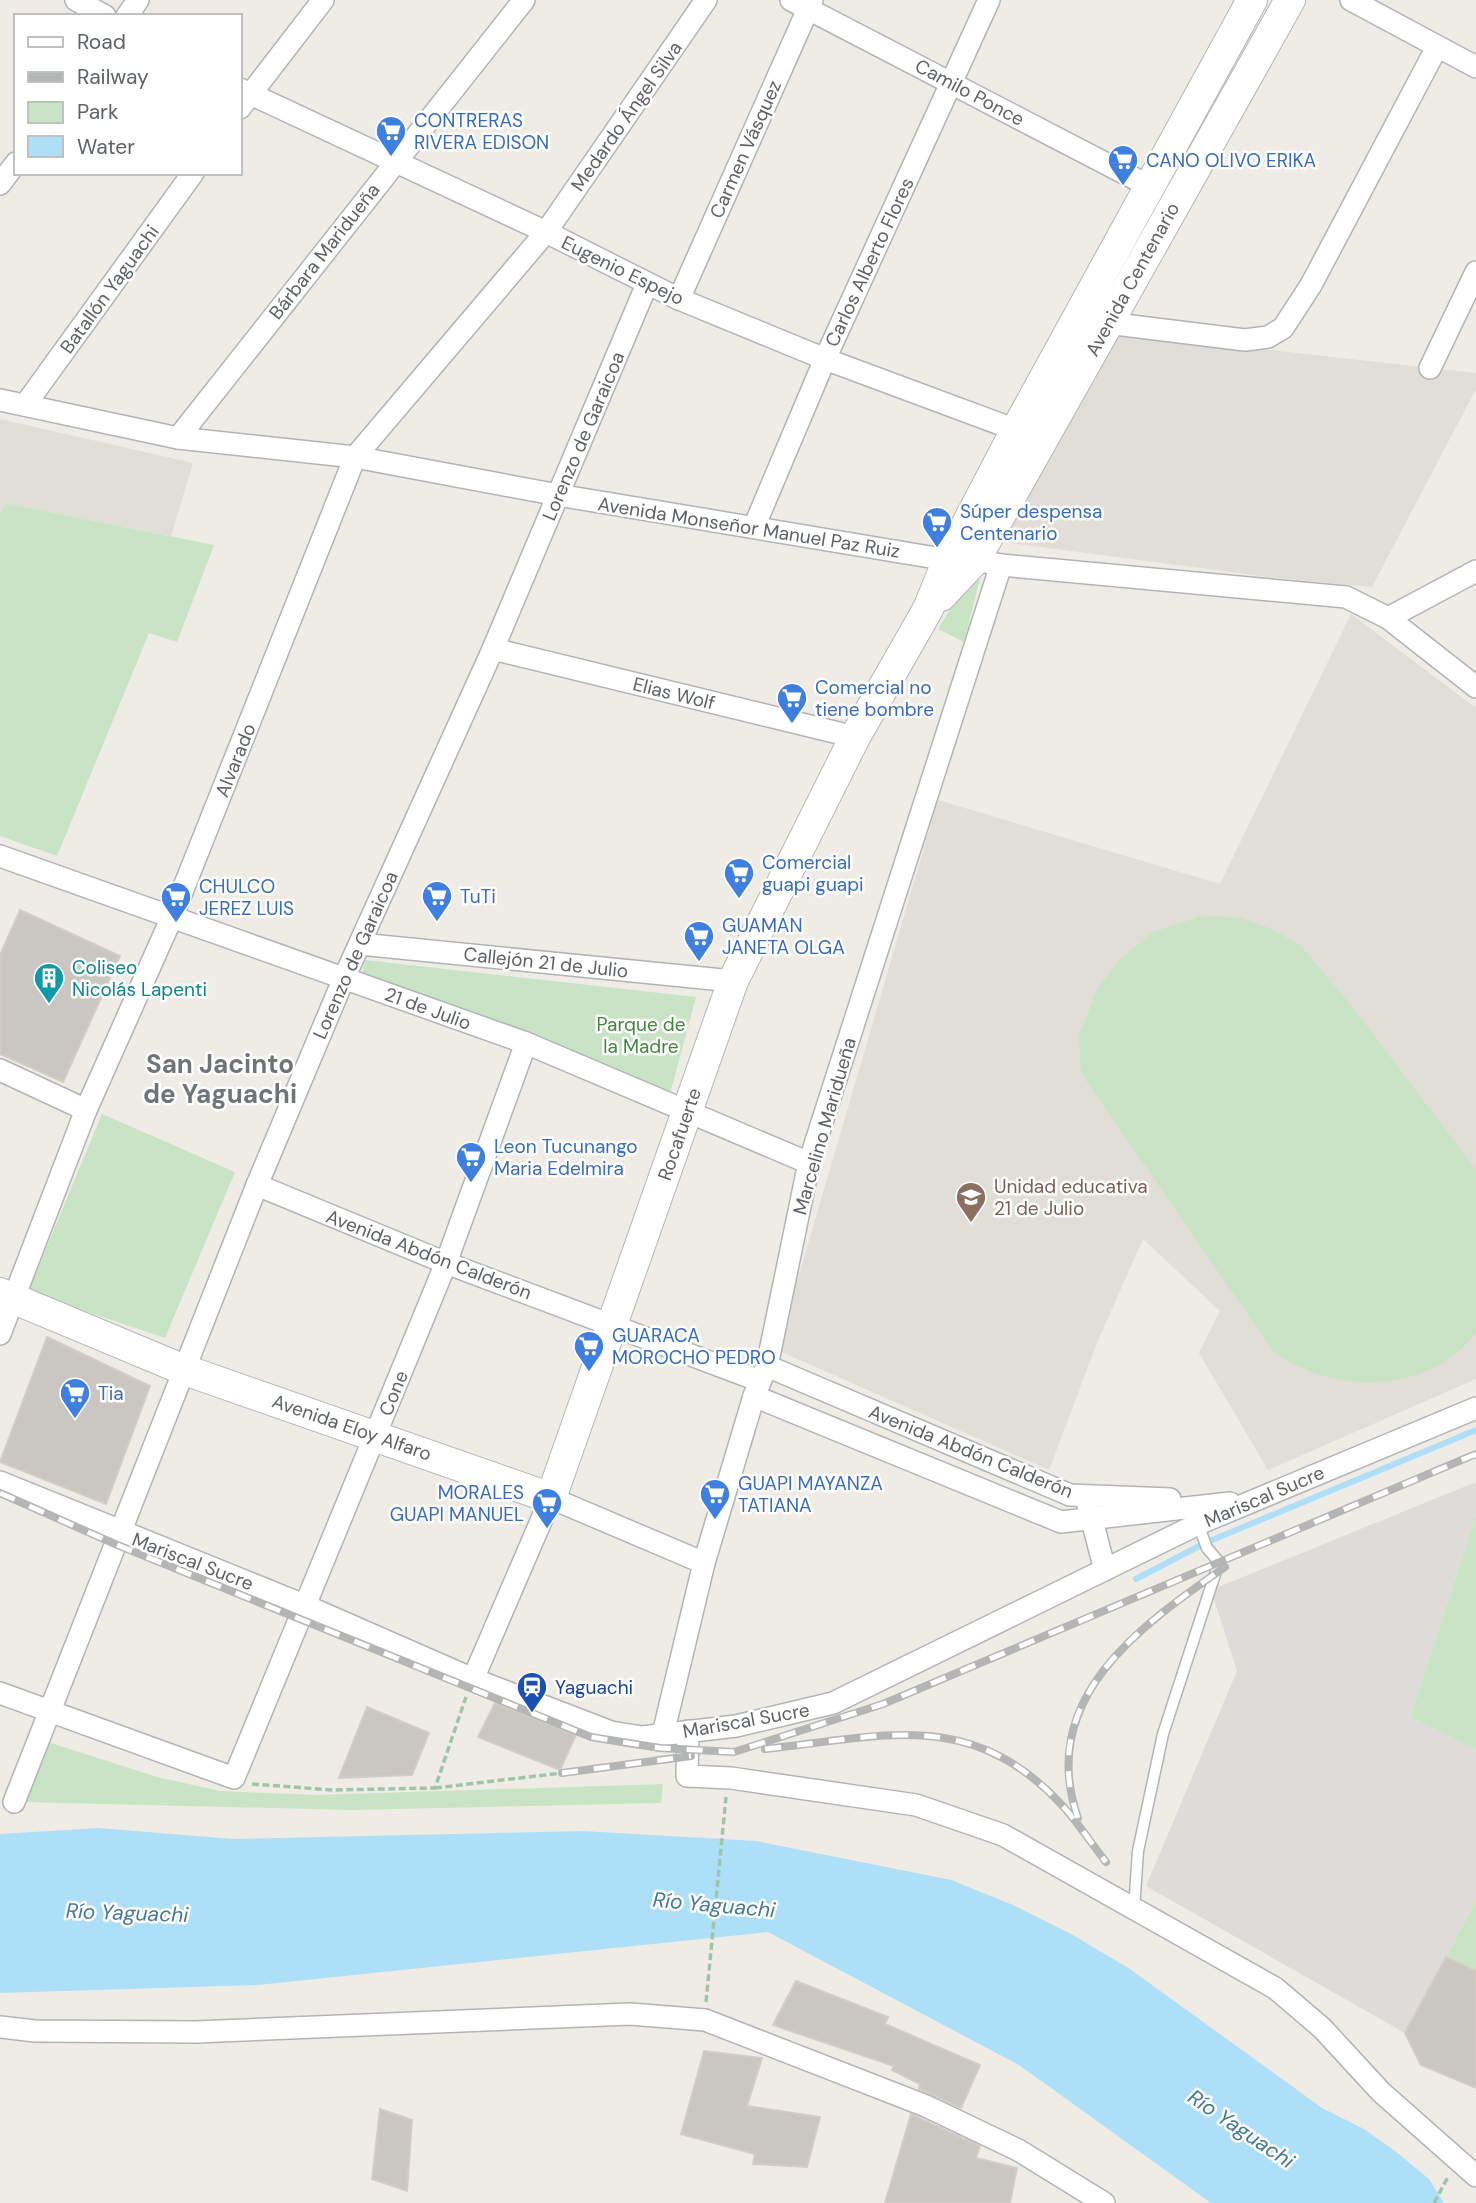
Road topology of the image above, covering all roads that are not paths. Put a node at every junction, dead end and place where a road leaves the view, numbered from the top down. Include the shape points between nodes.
1 (76, 0) edge
2 (323, 0) edge
3 (524, 0) edge
4 (706, 0) edge
5 (989, 0) edge
6 (1252, 0) edge
7 (1290, 0) edge
8 (1351, 0) edge
9 (803, 3) edge
10 (101, 14) edge
11 (1437, 47) junction
12 (1476, 67) edge
13 (952, 82) junction
14 (243, 97) edge
15 (394, 162) junction
16 (14, 166) edge
17 (192, 175) edge
18 (0, 184) edge
19 (1149, 186) junction
20 (546, 232) junction
21 (1476, 272) edge
22 (647, 284) junction
23 (679, 299) junction
24 (1107, 323) junction
25 (825, 359) junction
26 (1430, 368) dead end
27 (0, 400) edge
28 (25, 405) junction
29 (1016, 430) junction
30 (178, 438) junction
31 (355, 457) junction
32 (558, 495) junction
33 (754, 527) junction
34 (975, 561) junction
35 (1476, 571) edge
36 (1388, 618) junction
37 (493, 649) junction
38 (1476, 687) edge
39 (855, 737) junction
40 (0, 856) edge
41 (172, 917) junction
42 (360, 944) junction
43 (344, 978) junction
44 (733, 981) junction
45 (526, 1043) junction
46 (0, 1070) edge
47 (86, 1110) junction
48 (687, 1112) junction
49 (809, 1163) junction
50 (257, 1185) junction
51 (446, 1263) junction
52 (7, 1296) edge
53 (613, 1325) junction
54 (0, 1334) edge
55 (182, 1369) junction
56 (760, 1381) junction
57 (1476, 1408) edge
58 (376, 1435) junction
59 (0, 1482) edge
60 (1086, 1496) junction
61 (551, 1498) junction
62 (1249, 1501) junction
63 (1092, 1518) junction
64 (1198, 1524) junction
65 (120, 1532) junction
66 (704, 1563) junction
67 (1105, 1570) junction
68 (304, 1605) junction
69 (473, 1679) junction
70 (0, 1693) edge
71 (48, 1711) junction
72 (688, 1731) junction
73 (663, 1734) junction
74 (15, 1802) dead end
75 (1135, 1909) junction
76 (0, 2027) edge
77 (1476, 2176) edge
78 (1104, 2203) edge

1 - 10 street
2 - 14 street
3 - 15 street, Bárbara Maridueña
4 - 20 street, Medardo Ángel Silva
5 - 13 street, Carlos Alberto Flores
6 - 19 street, Avenida Centenario
7 - 24 street, Avenida Centenario
8 - 11 street
9 - 13 street, Camilo Ponce
9 - 23 street, Carmen Vásquez
11 - 12 street
11 - 24 street via 1311,285 1283,328 1268,337 1245,340
13 - 19 street, Camilo Ponce
13 - 25 street, Carlos Alberto Flores
14 - 15 street, Eugenio Espejo
15 - 20 street, Eugenio Espejo
15 - 30 street, Bárbara Maridueña
16 - 18 street
17 - 28 street, Batallón Yaguachi
19 - 29 street, Avenida Centenario
20 - 22 street, Eugenio Espejo
20 - 31 street, Alvarado
21 - 26 street
22 - 23 street, Eugenio Espejo
22 - 32 street, Lorenzo de Garaicoa
23 - 25 street, Eugenio Espejo
24 - 34 street, Avenida Centenario
25 - 29 street, Eugenio Espejo
25 - 33 street, Carlos Alberto Flores
27 - 28 street, Avenida Monseñor Manuel Paz Ruiz
28 - 30 street, Avenida Monseñor Manuel Paz Ruiz
29 - 34 street, Avenida Centenario
30 - 31 street, Avenida Monseñor Manuel Paz Ruiz
31 - 32 street, Avenida Monseñor Manuel Paz Ruiz
31 - 41 street, Alvarado
32 - 33 street, Avenida Monseñor Manuel Paz Ruiz
32 - 37 street, Lorenzo de Garaicoa
33 - 34 street, Avenida Monseñor Manuel Paz Ruiz
34 - 36 street, Avenida Monseñor Manuel Paz Ruiz via 1346,597
34 - 39 street, Rocafuerte via 928,609
34 - 49 street, Marcelino Maridueña
35 - 36 street
36 - 38 street, Avenida Monseñor Manuel Paz Ruiz
37 - 39 street, Elias Wolf
37 - 42 street, Lorenzo de Garaicoa
39 - 44 street, Rocafuerte
40 - 41 street, 21 de Julio
41 - 43 street, 21 de Julio
41 - 47 street, Alvarado
42 - 43 street, Lorenzo de Garaicoa
42 - 44 street, Callejón 21 de Julio
43 - 45 street, 21 de Julio
43 - 50 street, Lorenzo de Garaicoa
44 - 48 street, Rocafuerte
45 - 48 street, 21 de Julio
45 - 51 street, Cone
46 - 47 street
47 - 52 street, Alvarado
48 - 49 street, 21 de Julio
48 - 53 street, Rocafuerte
49 - 56 street, Marcelino Maridueña
50 - 51 street, Avenida Abdón Calderón
50 - 55 street, Lorenzo de Garaicoa
51 - 53 street, Avenida Abdón Calderón
51 - 58 street, Cone
52 - 54 street, Alvarado
52 - 55 street, Avenida Eloy Alfaro
53 - 56 street, Avenida Abdón Calderón
53 - 61 street, Rocafuerte
55 - 58 street, Avenida Eloy Alfaro
55 - 65 street, Lorenzo de Garaicoa
56 - 60 street, Avenida Abdón Calderón via 1070,1496
56 - 63 street, Avenida Abdón Calderón via 1061,1522
56 - 66 street, Marcelino Maridueña
57 - 62 street, Mariscal Sucre
58 - 61 street, Avenida Eloy Alfaro
58 - 68 street, Cone
59 - 65 street, Mariscal Sucre
60 - 62 street, Avenida Abdón Calderón
60 - 63 street
61 - 66 street, Avenida Eloy Alfaro
61 - 69 street, Rocafuerte
62 - 63 street, Avenida Abdón Calderón
62 - 64 street, Mariscal Sucre
63 - 67 street
64 - 67 street, Mariscal Sucre
64 - 75 lane via 1207,1548 1219,1562 1163,1734 1138,1852
65 - 68 street, Mariscal Sucre
65 - 71 street, Lorenzo de Garaicoa
66 - 73 street, Marcelino Maridueña
67 - 72 street, Mariscal Sucre via 833,1703 736,1726
68 - 69 street, Mariscal Sucre
68 - 71 street, Cone via 234,1778
69 - 73 street, Mariscal Sucre via 611,1732 642,1737
70 - 71 street
71 - 74 street, Lorenzo de Garaicoa
72 - 73 street, Mariscal Sucre
72 - 75 street via 687,1776 916,1805 1003,1835
75 - 77 street via 1275,1988 1322,2028 1381,2092
76 - 78 street via 196,2032 630,2014 705,2020 926,2106 1018,2150

